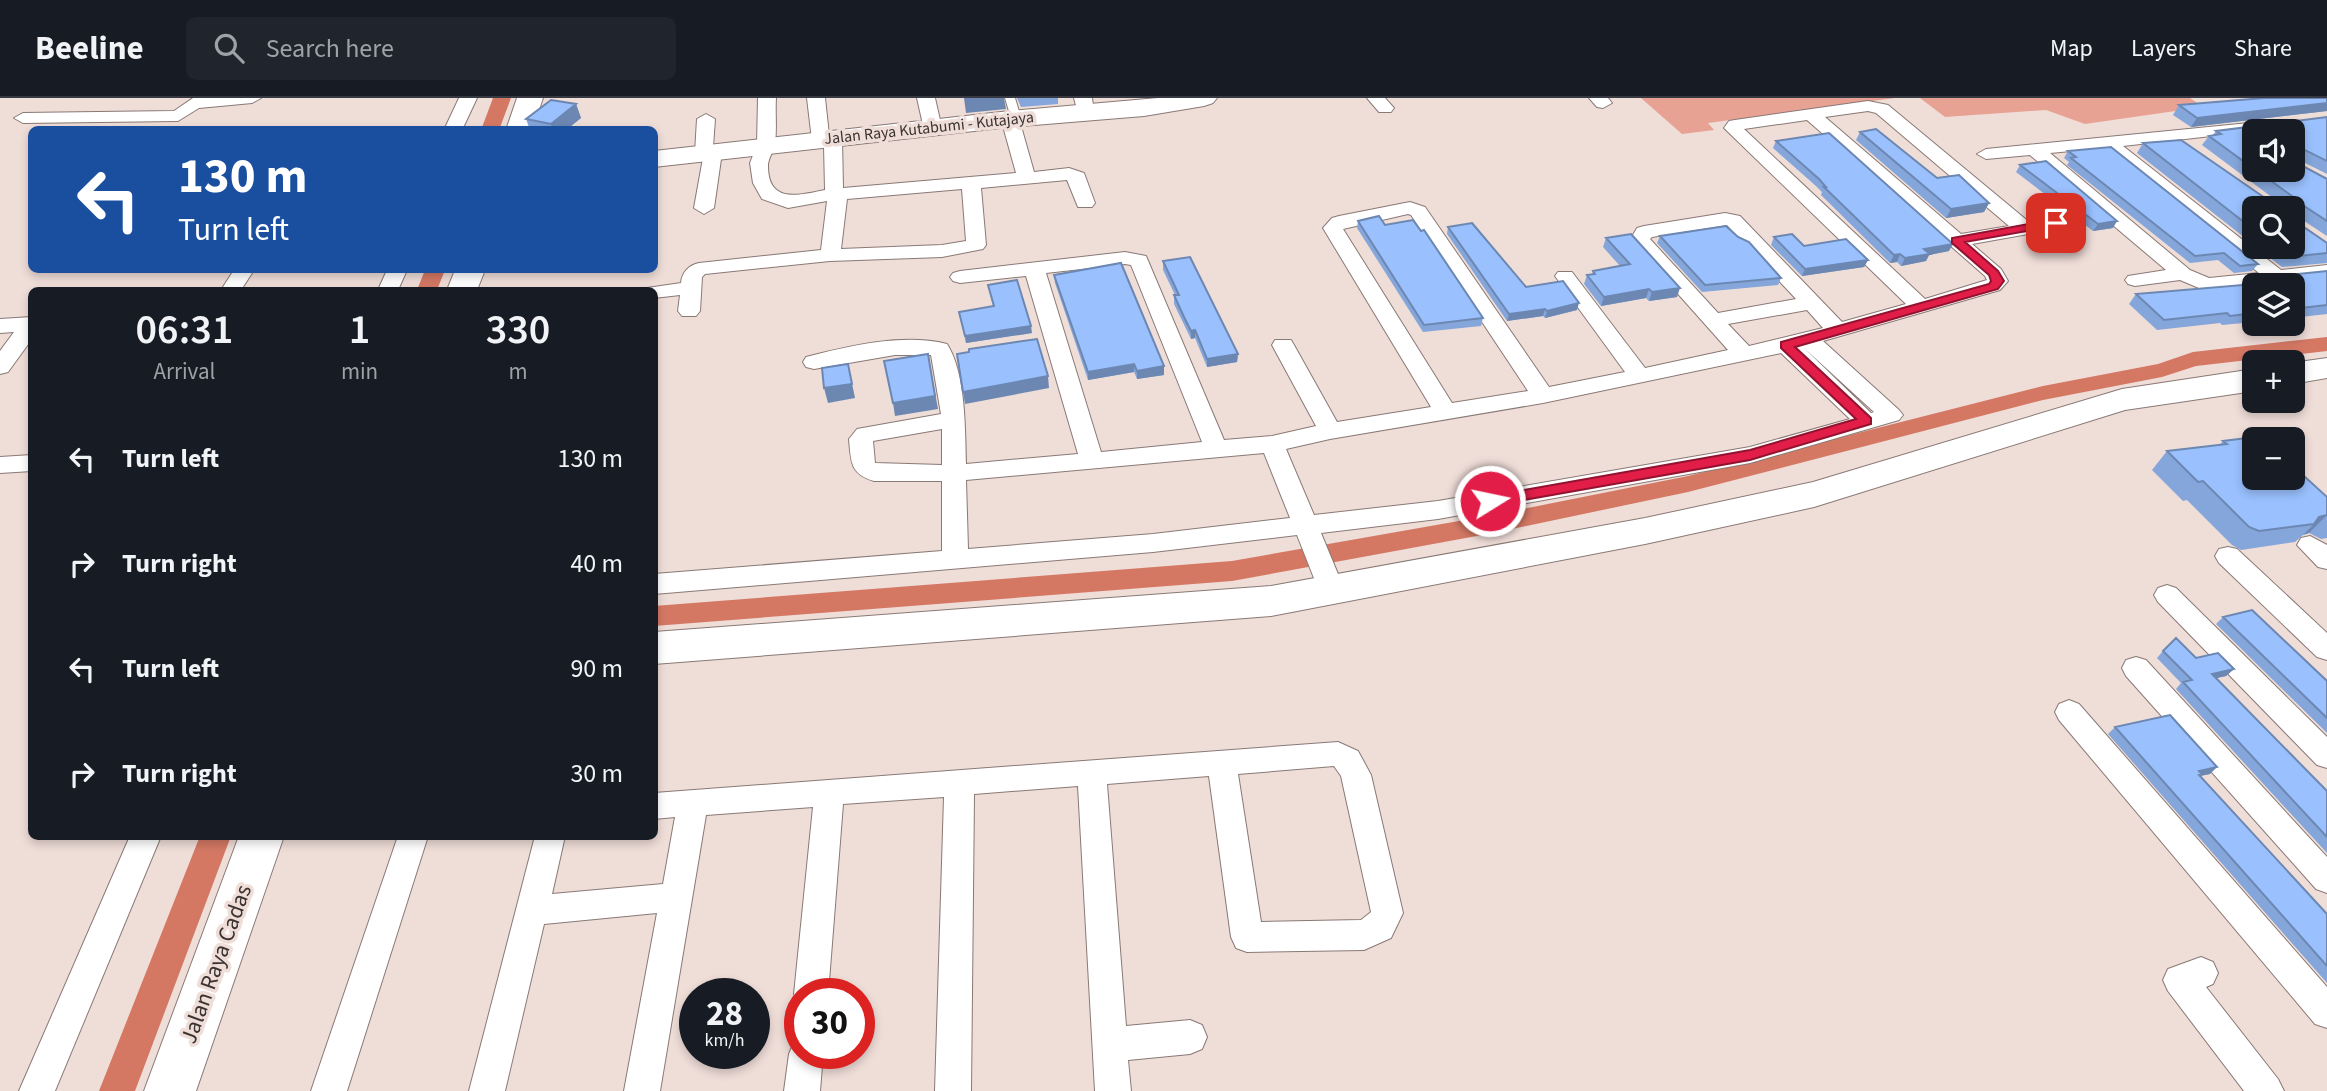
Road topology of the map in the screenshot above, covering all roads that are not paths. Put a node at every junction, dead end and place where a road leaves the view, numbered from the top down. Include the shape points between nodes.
1 (252, 98) edge
2 (468, 98) edge
3 (530, 98) edge
4 (767, 98) edge
5 (816, 98) edge
6 (926, 98) edge
7 (1204, 98) edge
8 (1142, 103) edge
9 (1084, 105) edge
10 (1012, 112) edge
11 (1809, 113) junction
12 (23, 118) dead end
13 (706, 119) dead end
14 (455, 126) edge
15 (520, 126) edge
16 (933, 129) junction
17 (2242, 131) edge
18 (2175, 136) junction
19 (827, 139) junction
20 (2107, 142) junction
21 (766, 145) junction
22 (2036, 151) junction
23 (708, 152) junction
24 (2197, 152) edge
25 (1986, 154) dead end
26 (658, 158) edge
27 (1027, 178) junction
28 (971, 183) junction
29 (838, 194) junction
30 (1085, 203) dead end
31 (704, 208) dead end
32 (2056, 223) dead end
33 (2025, 229) junction
34 (1956, 240) junction
35 (830, 255) junction
36 (1034, 268) junction
37 (2327, 271) edge
38 (2272, 273) edge
39 (2305, 273) edge
40 (2183, 274) junction
41 (1565, 276) dead end
42 (960, 277) dead end
43 (2135, 280) dead end
44 (2242, 280) edge
45 (691, 288) junction
46 (658, 292) edge
47 (1812, 303) junction
48 (1921, 307) junction
49 (688, 311) dead end
50 (1713, 320) junction
51 (28, 324) edge
52 (0, 326) edge
53 (28, 328) edge
54 (1837, 330) junction
55 (1055, 340) junction
56 (1797, 342) junction
57 (1030, 343) edge
58 (1283, 345) dead end
59 (968, 352) edge
60 (1744, 354) junction
61 (943, 356) junction
62 (814, 362) dead end
63 (0, 367) edge
64 (2327, 368) edge
65 (2305, 372) edge
66 (1640, 377) junction
67 (2242, 382) edge
68 (1544, 396) junction
69 (1446, 412) junction
70 (953, 419) junction
71 (1330, 431) junction
72 (1272, 444) junction
73 (1217, 451) junction
74 (1092, 461) junction
75 (28, 463) edge
76 (0, 465) edge
77 (956, 473) junction
78 (1303, 525) junction
79 (2228, 556) dead end
80 (955, 558) junction
81 (658, 584) edge
82 (1329, 584) junction
83 (2167, 595) dead end
84 (2327, 649) edge
85 (658, 653) edge
86 (2136, 668) dead end
87 (2069, 712) dead end
88 (2327, 756) edge
89 (1222, 763) junction
90 (1092, 774) junction
91 (960, 784) junction
92 (829, 793) junction
93 (693, 802) junction
94 (658, 806) edge
95 (144, 840) edge
96 (261, 840) edge
97 (412, 840) edge
98 (549, 840) edge
99 (2327, 879) edge
100 (676, 897) junction
101 (532, 910) junction
102 (2201, 974) dead end
103 (812, 978) edge
104 (2327, 1012) edge
105 (1190, 1037) dead end
106 (1110, 1045) junction
107 (805, 1069) edge
108 (37, 1091) edge
109 (170, 1091) edge
110 (329, 1091) edge
111 (487, 1091) edge
112 (642, 1091) edge
113 (803, 1091) edge
114 (953, 1091) edge
115 (1113, 1091) edge
116 (2266, 1091) edge

1 - 12 street via 194,103 178,116
2 - 14 street
3 - 15 street
4 - 21 street
5 - 19 street
6 - 16 street
7 - 8 street, Jalan Raya Kutabumi - Kutajaya
8 - 9 street, Jalan Raya Kutabumi - Kutajaya
9 - 10 street, Jalan Raya Kutabumi - Kutajaya
10 - 16 street, Jalan Raya Kutabumi - Kutajaya
10 - 27 street
11 - 33 street via 1882,108
11 - 34 street
11 - 48 street via 1733,128
13 - 23 street
16 - 19 street, Jalan Raya Kutabumi - Kutajaya
17 - 18 street
18 - 20 street
18 - 24 street
19 - 21 street, Jalan Raya Kutabumi - Kutajaya
19 - 29 street via 833,188
20 - 22 street
20 - 38 street
21 - 23 street, Jalan Raya Kutabumi - Kutajaya
21 - 29 street via 758,163 769,195 788,202
22 - 25 street
22 - 40 street
23 - 26 street, Jalan Raya Kutabumi - Kutajaya
23 - 31 street
27 - 28 street
27 - 30 street via 1077,177
28 - 29 street
28 - 35 street via 976,245 942,251
29 - 35 street
32 - 33 street
33 - 34 street
34 - 48 street via 1998,281
35 - 45 street via 699,269 692,276
36 - 42 street
36 - 55 street
36 - 73 street via 1139,260
37 - 39 street
40 - 43 street
40 - 44 street via 2206,285
41 - 66 street
45 - 46 street
45 - 49 street
47 - 50 street
47 - 50 street via 1733,220 1644,232 1640,240
47 - 54 street
48 - 54 street
50 - 60 street
51 - 52 street
53 - 63 street
54 - 56 street
55 - 57 street
55 - 74 street
56 - 60 street
56 - 78 street via 1878,418 1750,455 1438,510
58 - 71 street
59 - 61 street
60 - 66 street
61 - 62 street via 939,349 928,346
61 - 70 street
64 - 65 street
66 - 68 street
67 - 82 street via 2122,400 1814,494 1645,531
68 - 69 street
68 - 69 street via 1418,211 1410,208 1339,222 1333,228
69 - 71 street
70 - 77 street
70 - 77 street via 871,432 861,439 861,453 863,467 874,473
71 - 72 street
72 - 73 street
72 - 78 street
73 - 74 street
74 - 77 street
75 - 76 street
77 - 80 street
78 - 80 street via 1153,543
78 - 82 street
79 - 84 street
80 - 81 street
82 - 85 street via 1271,601
83 - 88 street
86 - 99 street
87 - 104 street
89 - 89 street via 1247,937 1364,935 1380,927 1387,913 1356,775 1348,760 1338,754
89 - 90 street
90 - 91 street
90 - 106 street
91 - 92 street
91 - 114 street
92 - 93 street
92 - 103 street
93 - 94 street
93 - 100 street
95 - 108 street
96 - 109 street, Jalan Raya Cadas
97 - 110 street
98 - 101 street
100 - 101 street
100 - 112 street
101 - 111 street
102 - 116 street via 2180,980
105 - 106 street
106 - 115 street
107 - 113 street

